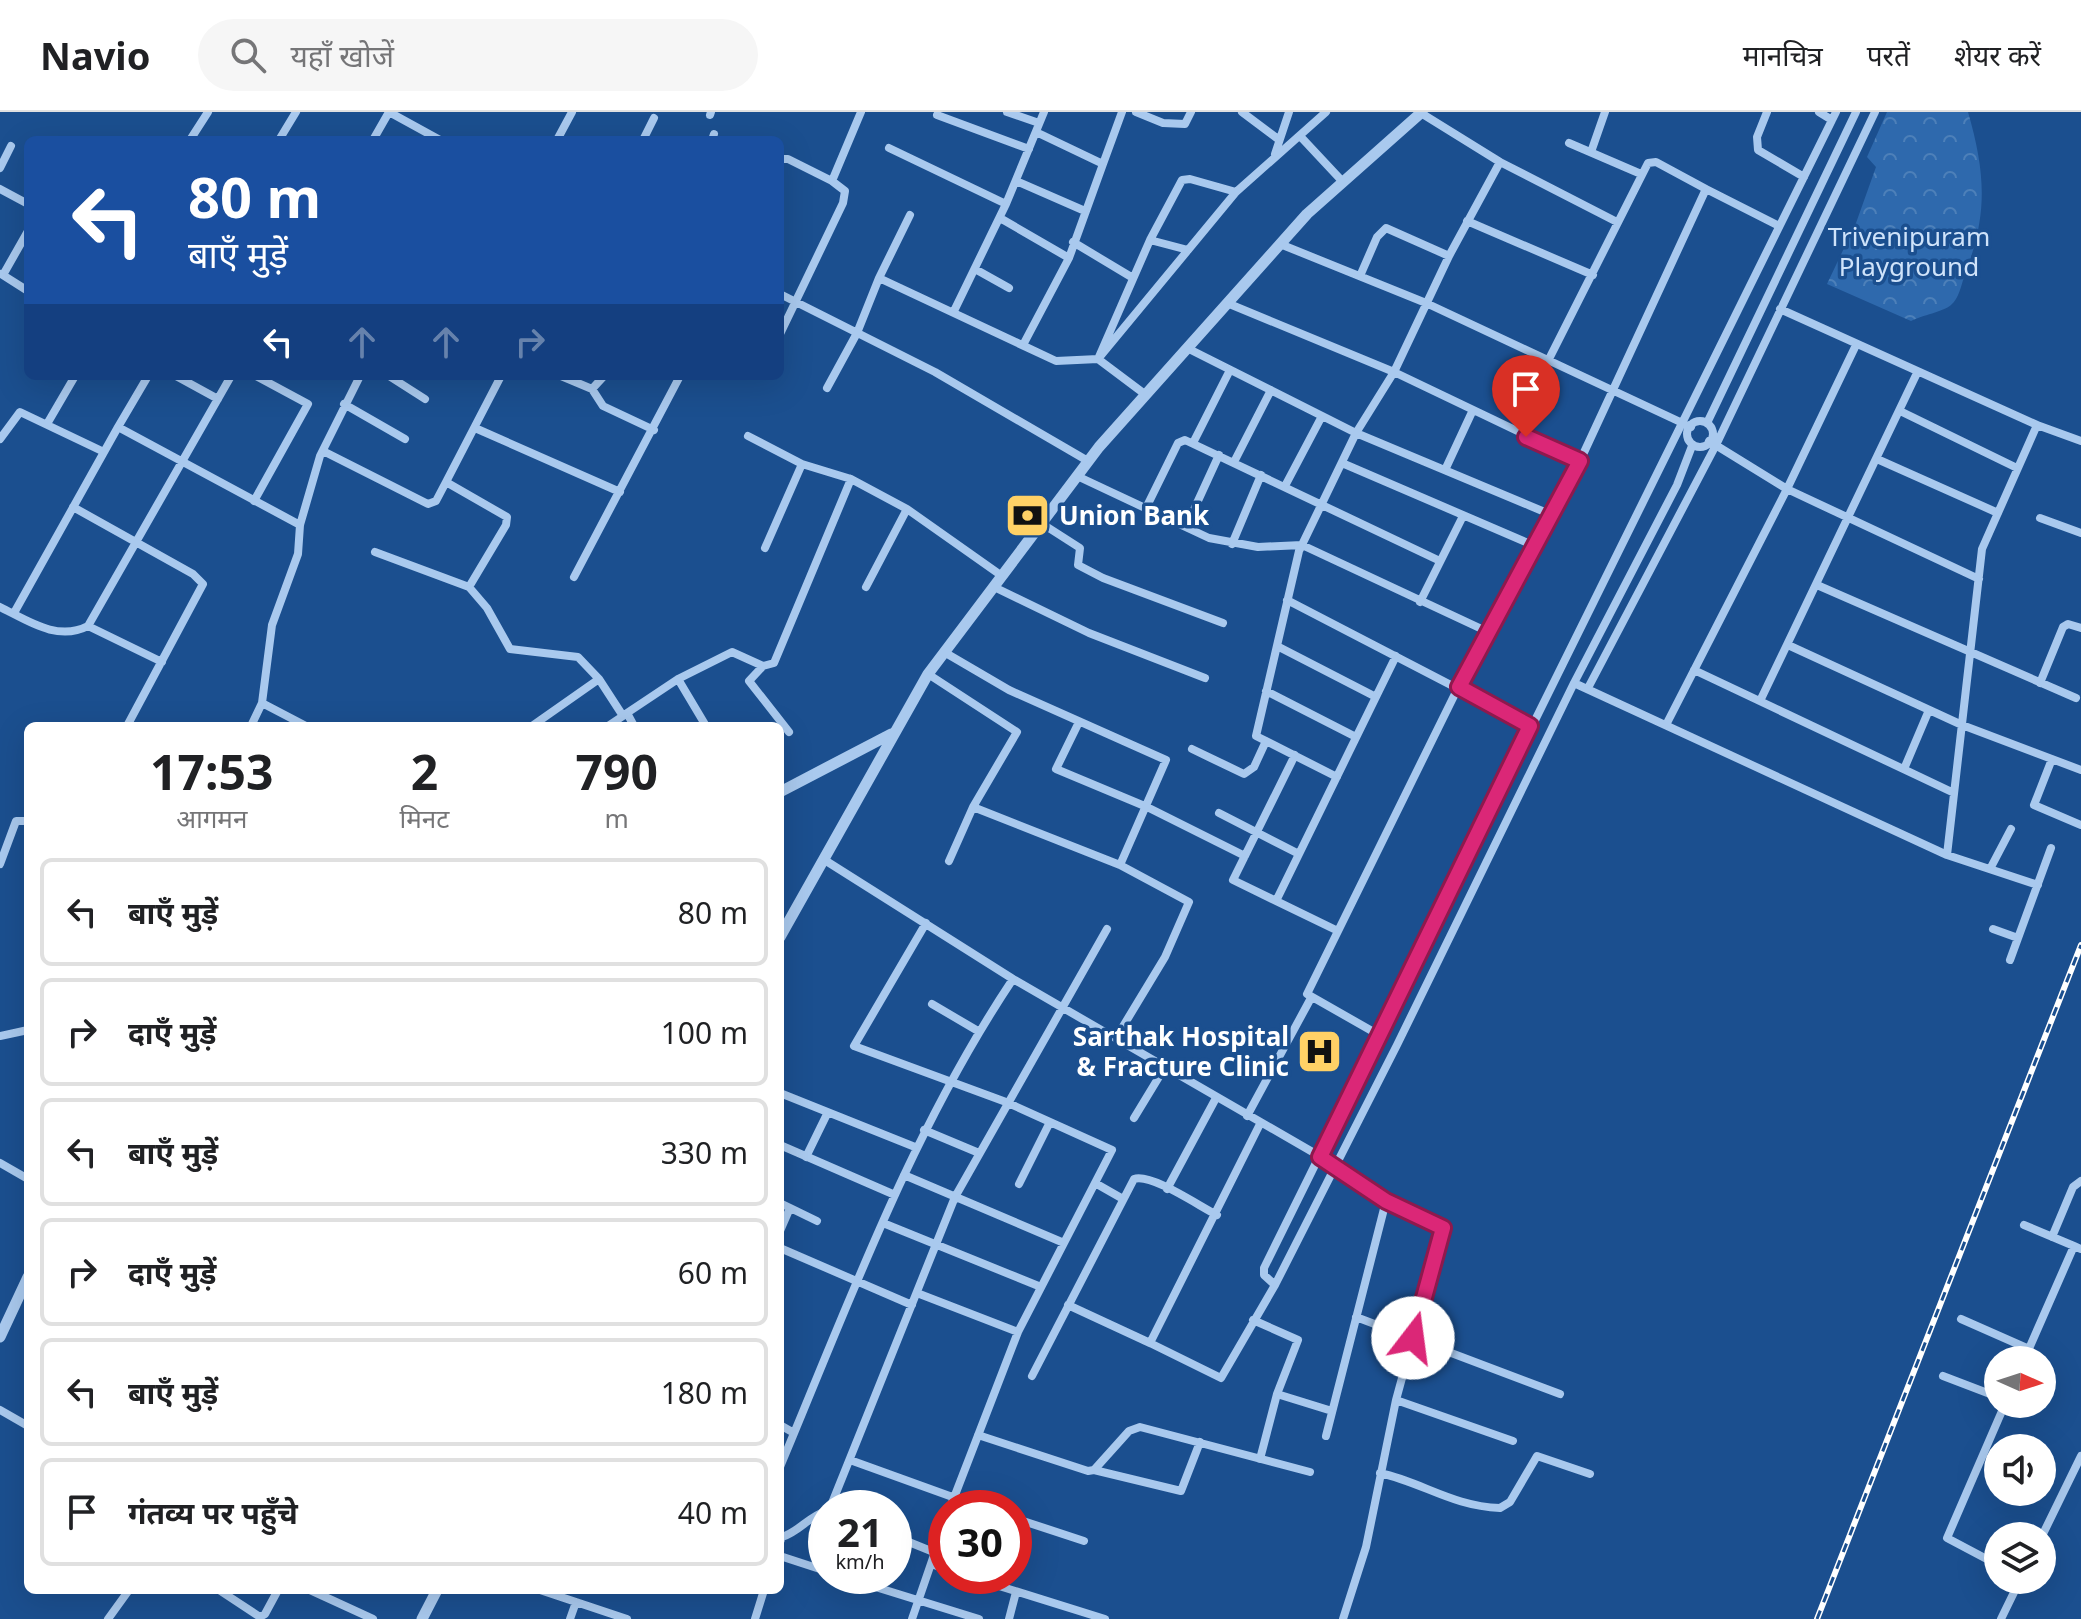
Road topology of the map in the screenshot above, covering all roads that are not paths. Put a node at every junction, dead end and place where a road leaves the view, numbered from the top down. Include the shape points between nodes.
1 (208, 112) edge
2 (296, 112) edge
3 (389, 112) edge
4 (572, 112) edge
5 (861, 112) edge
6 (1007, 112) edge
7 (1044, 112) edge
8 (1122, 112) edge
9 (1136, 112) edge
10 (1191, 112) edge
11 (1242, 112) edge
12 (1289, 112) edge
13 (1326, 112) edge
14 (1422, 112) edge
15 (1605, 112) edge
16 (1767, 112) edge
17 (1819, 112) edge
18 (1856, 112) edge
19 (1875, 112) edge
20 (937, 115) dead end
21 (1834, 116) edge
22 (654, 118) dead end
23 (1039, 123) junction
24 (1036, 132) junction
25 (193, 136) edge
26 (281, 136) edge
27 (375, 136) edge
28 (433, 136) edge
29 (559, 136) edge
30 (645, 136) edge
31 (1300, 136) junction
32 (1278, 139) junction
33 (1569, 143) dead end
34 (11, 146) dead end
35 (889, 148) dead end
36 (1029, 149) junction
37 (1591, 152) junction
38 (1275, 155) junction
39 (784, 159) edge
40 (1500, 162) junction
41 (1103, 164) junction
42 (0, 168) edge
43 (1641, 174) junction
44 (1804, 177) junction
45 (832, 181) junction
46 (1016, 181) junction
47 (1343, 182) junction
48 (0, 189) edge
49 (1706, 189) junction
50 (1236, 192) junction
51 (24, 202) edge
52 (1006, 204) junction
53 (1085, 211) junction
54 (910, 215) dead end
55 (1000, 218) junction
56 (1467, 221) junction
57 (1617, 222) junction
58 (1779, 226) junction
59 (24, 238) edge
60 (1150, 240) junction
61 (1073, 242) junction
62 (1280, 244) junction
63 (1188, 250) junction
64 (1449, 256) junction
65 (1069, 258) junction
66 (975, 269) junction
67 (1, 275) edge
68 (1593, 275) junction
69 (1360, 276) junction
70 (879, 278) junction
71 (1133, 278) junction
72 (1009, 288) dead end
73 (24, 289) edge
74 (784, 296) edge
75 (796, 302) junction
76 (1227, 303) junction
77 (1426, 303) junction
78 (1780, 309) junction
79 (954, 311) junction
80 (784, 326) edge
81 (857, 333) junction
82 (1023, 345) junction
83 (1856, 345) junction
84 (1187, 348) junction
85 (1098, 359) junction
86 (1548, 361) junction
87 (1230, 370) junction
88 (1394, 372) junction
89 (1917, 373) junction
90 (73, 380) edge
91 (146, 380) edge
92 (183, 380) edge
93 (229, 380) edge
94 (263, 380) edge
95 (358, 380) edge
96 (395, 380) edge
97 (499, 380) edge
98 (571, 380) edge
99 (600, 380) edge
100 (678, 380) edge
101 (827, 388) dead end
102 (592, 389) junction
103 (1271, 390) junction
104 (1610, 391) junction
105 (1146, 395) junction
106 (218, 399) junction
107 (425, 399) dead end
108 (344, 404) junction
109 (1900, 411) junction
110 (1472, 412) junction
111 (1322, 416) junction
112 (1708, 421) junction
113 (47, 424) junction
114 (1686, 425) junction
115 (2037, 425) junction
116 (118, 427) junction
117 (475, 428) junction
118 (654, 430) junction
119 (1356, 433) junction
120 (748, 436) dead end
121 (0, 439) edge
122 (405, 439) dead end
123 (2081, 441) edge
124 (1193, 443) junction
125 (1712, 443) junction
126 (1692, 446) junction
127 (323, 451) junction
128 (104, 452) junction
129 (1219, 455) junction
130 (1877, 459) junction
131 (183, 461) junction
132 (1088, 461) junction
133 (1580, 461) junction
134 (1234, 462) junction
135 (1342, 463) junction
136 (802, 464) junction
137 (2017, 468) junction
138 (1445, 470) junction
139 (1261, 475) junction
140 (1077, 476) junction
141 (851, 479) junction
142 (446, 482) junction
143 (1285, 486) junction
144 (1787, 489) junction
145 (620, 492) junction
146 (254, 501) junction
147 (1322, 504) junction
148 (73, 507) junction
149 (1146, 508) junction
150 (907, 509) junction
151 (1998, 513) junction
152 (1552, 515) junction
153 (1463, 516) junction
154 (2040, 518) dead end
155 (1850, 519) junction
156 (1041, 523) junction
157 (300, 525) junction
158 (1186, 527) junction
159 (2081, 533) edge
160 (138, 542) junction
161 (1232, 544) junction
162 (1302, 545) junction
163 (1535, 546) junction
164 (765, 548) dead end
165 (375, 552) dead end
166 (1440, 561) junction
167 (1002, 576) junction
168 (574, 577) dead end
169 (1979, 579) junction
170 (1817, 585) junction
171 (469, 587) junction
172 (866, 587) dead end
173 (994, 587) junction
174 (1287, 600) junction
175 (1420, 602) junction
176 (0, 607) edge
177 (14, 613) junction
178 (1223, 623) dead end
179 (88, 626) junction
180 (2081, 628) edge
181 (1486, 631) junction
182 (1788, 645) junction
183 (1277, 646) junction
184 (944, 652) junction
185 (1566, 654) junction
186 (1970, 654) junction
187 (1396, 656) junction
188 (162, 662) junction
189 (1583, 665) junction
190 (763, 666) junction
191 (1694, 670) junction
192 (928, 674) junction
193 (1205, 678) dead end
194 (599, 679) junction
195 (678, 679) junction
196 (1574, 683) junction
197 (2040, 683) junction
198 (1459, 687) junction
199 (1588, 688) junction
200 (1266, 691) junction
201 (1376, 697) junction
202 (2076, 698) dead end
203 (1760, 701) junction
204 (262, 703) junction
205 (1929, 710) junction
206 (625, 715) junction
207 (129, 722) edge
208 (253, 722) edge
209 (298, 722) edge
210 (538, 722) edge
211 (614, 722) edge
212 (631, 722) edge
213 (704, 722) edge
214 (781, 722) edge
215 (1079, 722) junction
216 (1667, 723) junction
217 (1962, 725) junction
218 (784, 726) edge
219 (1530, 726) junction
220 (789, 732) dead end
221 (892, 734) junction
222 (1356, 737) junction
223 (1266, 741) junction
224 (1192, 749) dead end
225 (1295, 755) junction
226 (2052, 759) junction
227 (1904, 769) junction
228 (2081, 770) edge
229 (1337, 777) junction
230 (784, 790) edge
231 (1954, 793) junction
232 (973, 807) junction
233 (1147, 807) junction
234 (1219, 813) dead end
235 (24, 821) edge
236 (2081, 825) edge
237 (2011, 829) dead end
238 (1257, 832) junction
239 (2051, 848) dead end
240 (1299, 854) junction
241 (1947, 855) junction
242 (1245, 856) junction
243 (823, 859) junction
244 (949, 861) dead end
245 (0, 864) edge
246 (1120, 865) junction
247 (1990, 869) junction
248 (2038, 885) junction
249 (1276, 901) junction
250 (926, 923) junction
251 (1107, 929) dead end
252 (1993, 929) dead end
253 (784, 930) edge
254 (1338, 931) junction
255 (2018, 938) junction
256 (2010, 960) dead end
257 (1013, 979) junction
258 (1311, 998) junction
259 (932, 1004) dead end
260 (1063, 1006) junction
261 (24, 1031) edge
262 (978, 1031) junction
263 (1379, 1035) junction
264 (0, 1036) edge
265 (1116, 1038) junction
266 (1165, 1067) junction
267 (950, 1079) junction
268 (784, 1095) edge
269 (1216, 1098) junction
270 (1006, 1102) junction
271 (827, 1114) junction
272 (1247, 1116) junction
273 (1134, 1118) dead end
274 (1050, 1122) junction
275 (1260, 1124) junction
276 (924, 1130) junction
277 (784, 1147) edge
278 (915, 1147) junction
279 (979, 1153) junction
280 (806, 1157) junction
281 (1320, 1157) junction
282 (0, 1163) edge
283 (1335, 1165) junction
284 (904, 1175) junction
285 (24, 1177) edge
286 (2081, 1181) edge
287 (1095, 1183) junction
288 (1019, 1184) dead end
289 (1167, 1189) junction
290 (895, 1195) junction
291 (955, 1197) junction
292 (1123, 1199) junction
293 (1386, 1201) junction
294 (784, 1205) edge
295 (790, 1208) junction
296 (1217, 1215) junction
297 (817, 1221) dead end
298 (784, 1222) edge
299 (883, 1223) junction
300 (2024, 1225) dead end
301 (2052, 1237) junction
302 (1064, 1243) junction
303 (935, 1246) junction
304 (2077, 1247) edge
305 (784, 1250) edge
306 (857, 1283) junction
307 (24, 1285) edge
308 (1275, 1285) junction
309 (1041, 1287) junction
310 (917, 1293) junction
311 (912, 1305) junction
312 (1068, 1305) junction
313 (1356, 1317) junction
314 (1961, 1319) dead end
315 (1253, 1320) junction
316 (1018, 1332) junction
317 (0, 1337) edge
318 (1413, 1338) junction
319 (1150, 1343) junction
320 (2022, 1346) edge
321 (2030, 1346) edge
322 (1032, 1376) dead end
323 (1943, 1376) dead end
324 (1984, 1392) edge
325 (1277, 1394) junction
326 (1560, 1394) dead end
327 (1396, 1400) junction
328 (0, 1410) edge
329 (1332, 1411) junction
330 (1999, 1418) edge
331 (24, 1424) edge
332 (784, 1427) edge
333 (794, 1433) junction
334 (978, 1435) junction
335 (1326, 1436) dead end
336 (1513, 1441) dead end
337 (1200, 1442) junction
338 (2081, 1456) edge
339 (784, 1457) edge
340 (1260, 1459) junction
341 (850, 1460) junction
342 (1094, 1470) junction
343 (1310, 1472) dead end
344 (1380, 1473) junction
345 (1590, 1474) dead end
346 (837, 1490) edge
347 (931, 1490) edge
348 (956, 1490) edge
349 (808, 1521) edge
350 (2049, 1522) edge
351 (1032, 1524) edge
352 (784, 1536) edge
353 (1084, 1541) dead end
354 (784, 1557) edge
355 (1984, 1558) edge
356 (808, 1565) edge
357 (928, 1571) edge
358 (126, 1594) edge
359 (225, 1594) edge
360 (276, 1594) edge
361 (319, 1594) edge
362 (435, 1594) edge
363 (552, 1594) edge
364 (763, 1594) edge
365 (892, 1594) edge
366 (1015, 1594) edge
367 (1022, 1594) edge
368 (2013, 1594) edge
369 (576, 1602) junction
370 (915, 1602) junction
371 (262, 1617) edge
372 (1099, 1618) edge
373 (108, 1619) edge
374 (373, 1619) edge
375 (422, 1619) edge
376 (570, 1619) edge
377 (627, 1619) edge
378 (755, 1619) edge
379 (912, 1619) edge
380 (979, 1619) edge
381 (1009, 1619) edge
382 (1343, 1619) edge
383 (2001, 1619) edge

1 - 25 street
2 - 26 street
3 - 27 street
3 - 28 street
4 - 29 street
5 - 45 street
6 - 23 street
7 - 23 street
8 - 41 street
9 - 10 street via 1176,126 1185,124
11 - 32 street
12 - 32 street
13 - 31 street
14 - 40 street
14 - 47 street
15 - 37 street
16 - 44 street via 1758,150
17 - 21 street
18 - 112 street
19 - 78 street
20 - 36 street
21 - 44 street
22 - 30 street
23 - 24 street
24 - 36 street
24 - 41 street
31 - 38 street
31 - 47 street
32 - 38 street
33 - 37 street
34 - 42 street
35 - 52 street
36 - 46 street
37 - 43 street
38 - 50 street
39 - 45 street
40 - 56 street
40 - 57 street
41 - 53 street
43 - 49 street via 1648,163 1656,162
43 - 57 street
44 - 58 street
45 - 75 street via 845,196
46 - 52 street
46 - 53 street
47 - 62 street
48 - 51 street
49 - 58 street
49 - 104 street
50 - 60 street via 1182,180
50 - 63 street
52 - 55 street
53 - 61 street
54 - 70 street
55 - 65 street
55 - 66 street
56 - 64 street
56 - 68 street
57 - 68 street
58 - 114 street
59 - 67 street
60 - 63 street
60 - 71 street
61 - 65 street
61 - 71 street
62 - 69 street
62 - 76 street
63 - 85 street
64 - 69 street via 1386,228
64 - 77 street
65 - 82 street
66 - 72 street
66 - 79 street
67 - 73 street
68 - 86 street
69 - 77 street
70 - 79 street
70 - 81 street
71 - 85 street
74 - 75 street
75 - 80 street
75 - 81 street
76 - 84 street
76 - 88 street
77 - 86 street
77 - 88 street
78 - 83 street
78 - 125 street
79 - 82 street
81 - 101 street
81 - 132 street
82 - 85 street via 1056,361
83 - 89 street
83 - 144 street
84 - 87 street
84 - 105 street
85 - 105 street
86 - 104 street
87 - 103 street
87 - 124 street
88 - 110 street
88 - 119 street
89 - 109 street
89 - 115 street
90 - 113 street
91 - 116 street
92 - 106 street
93 - 106 street
94 - 146 street via 308,404
95 - 108 street
96 - 107 street
97 - 117 street
98 - 102 street
99 - 102 street
100 - 118 street
102 - 118 street via 603,406
103 - 111 street
103 - 134 street
104 - 114 street
104 - 133 street
105 - 132 street
106 - 131 street
108 - 122 street
108 - 127 street
109 - 130 street
109 - 137 street
110 - 133 street
110 - 138 street
111 - 119 street
111 - 143 street
112 - 114 street
112 - 125 street
113 - 121 street via 18,412
113 - 128 street
114 - 126 street
114 - 185 street
115 - 123 street
115 - 137 street
116 - 128 street
116 - 131 street
117 - 142 street
117 - 145 street
118 - 145 street
119 - 135 street
119 - 138 street
120 - 136 street
124 - 129 street
124 - 149 street via 1180,441
125 - 126 street
125 - 144 street
125 - 199 street
126 - 189 street
127 - 142 street via 428,504 436,501
127 - 157 street
128 - 148 street
129 - 134 street
129 - 158 street
130 - 151 street
130 - 155 street
131 - 146 street
131 - 160 street
132 - 140 street
133 - 152 street
134 - 139 street
135 - 147 street
135 - 153 street
136 - 141 street
136 - 164 street
137 - 151 street
138 - 152 street
139 - 143 street
139 - 161 street
140 - 149 street
140 - 156 street
141 - 150 street
141 - 190 street via 774,663
142 - 171 street via 507,517
143 - 147 street
144 - 155 street
144 - 191 street
145 - 168 street
146 - 157 street
147 - 162 street
147 - 166 street
148 - 160 street
148 - 177 street
149 - 158 street
150 - 167 street
150 - 172 street
151 - 169 street via 1982,549
152 - 163 street
153 - 163 street
153 - 166 street
154 - 159 street
155 - 169 street
155 - 170 street
156 - 167 street
156 - 178 street via 1078,545 1078,565
157 - 204 street via 298,554 272,625
158 - 161 street
160 - 179 street
160 - 188 street via 203,584
161 - 162 street
162 - 174 street
162 - 175 street
163 - 181 street
165 - 171 street
166 - 175 street
167 - 173 street
169 - 186 street
170 - 182 street
170 - 186 street
171 - 194 street via 510,649 578,657
173 - 184 street
173 - 193 street via 1089,633
174 - 183 street
174 - 187 street
175 - 181 street
176 - 177 street
177 - 179 street via 51,630
179 - 188 street
180 - 197 street via 2063,627
181 - 198 street
182 - 203 street
182 - 205 street
183 - 200 street
183 - 201 street
184 - 192 street
184 - 215 street
185 - 189 street
185 - 219 street
186 - 197 street
186 - 217 street
187 - 198 street
187 - 201 street
188 - 207 street
189 - 196 street
190 - 195 street via 732,652
190 - 214 street via 749,681
191 - 203 street
191 - 216 street
192 - 221 street
192 - 232 street via 1017,732
194 - 206 street
194 - 210 street
195 - 206 street
195 - 213 street
196 - 199 street
196 - 283 street
197 - 202 street
198 - 219 street
198 - 254 street
199 - 216 street
200 - 222 street
200 - 223 street via 1256,736
201 - 222 street
203 - 227 street
204 - 208 street
204 - 209 street
205 - 217 street
205 - 227 street
206 - 211 street
206 - 212 street
215 - 233 street via 1166,760
215 - 233 street via 1056,769
216 - 241 street
217 - 226 street
217 - 231 street
218 - 220 street
219 - 263 street
221 - 230 street
221 - 243 street
222 - 229 street
223 - 224 street via 1251,771 1244,774
223 - 225 street
225 - 229 street
225 - 238 street
226 - 228 street
226 - 236 street via 2034,805
227 - 231 street
229 - 240 street
231 - 241 street
232 - 244 street
232 - 246 street
233 - 242 street
233 - 246 street
234 - 238 street
235 - 245 street via 16,821
237 - 247 street
238 - 240 street
238 - 242 street
239 - 248 street
240 - 249 street
241 - 247 street
242 - 249 street via 1233,880
243 - 250 street
243 - 253 street
246 - 265 street via 1189,902 1165,957
247 - 248 street
248 - 255 street
249 - 254 street
250 - 257 street
250 - 267 street via 854,1046
251 - 260 street
252 - 255 street
254 - 258 street via 1307,994
255 - 256 street
257 - 260 street
257 - 262 street
258 - 263 street
258 - 272 street
259 - 262 street
260 - 265 street
260 - 270 street
261 - 264 street
262 - 267 street
263 - 281 street
265 - 266 street
266 - 269 street
266 - 273 street
267 - 270 street
267 - 276 street
268 - 271 street
269 - 272 street
269 - 289 street
270 - 274 street
270 - 279 street
271 - 278 street
271 - 280 street
272 - 275 street
274 - 287 street via 1112,1150
274 - 288 street
275 - 281 street
275 - 296 street
276 - 278 street
276 - 279 street
277 - 280 street
278 - 284 street
279 - 291 street
280 - 290 street
281 - 283 street
281 - 308 street via 1263,1271
282 - 285 street
283 - 293 street
283 - 308 street
284 - 290 street
284 - 291 street
286 - 301 street via 2073,1187
287 - 292 street
287 - 302 street
289 - 292 street via 1136,1177
289 - 296 street
290 - 299 street
291 - 302 street
291 - 303 street
292 - 312 street
293 - 313 street
293 - 318 street via 1443,1228
294 - 295 street
295 - 297 street
295 - 298 street
296 - 319 street
299 - 303 street
299 - 306 street
300 - 301 street
301 - 304 street
302 - 309 street
303 - 309 street
303 - 310 street
304 - 321 street
305 - 306 street
306 - 311 street
306 - 333 street
307 - 317 street
308 - 315 street
309 - 316 street
310 - 311 street
310 - 316 street
311 - 341 street
312 - 319 street
312 - 322 street
313 - 318 street
313 - 329 street
314 - 320 street
315 - 319 street via 1221,1378
315 - 325 street via 1298,1340
316 - 334 street
318 - 326 street
318 - 327 street
323 - 324 street
325 - 329 street
325 - 340 street
327 - 336 street
327 - 344 street
328 - 331 street
329 - 335 street
330 - 355 street via 1947,1538
332 - 333 street
333 - 339 street
334 - 342 street
334 - 348 street
337 - 340 street
337 - 342 street via 1137,1427
337 - 342 street via 1181,1491
338 - 350 street
340 - 343 street
341 - 346 street
341 - 347 street
344 - 345 street via 1443,1498 1500,1508 1510,1502 1537,1456
344 - 382 street via 1366,1547
349 - 352 street
351 - 353 street
354 - 356 street
357 - 370 street
358 - 373 street
359 - 371 street
360 - 371 street
361 - 374 street
362 - 375 street
363 - 369 street
364 - 378 street
365 - 370 street
366 - 381 street
367 - 372 street
368 - 383 street
369 - 376 street
369 - 377 street
370 - 379 street
370 - 380 street

